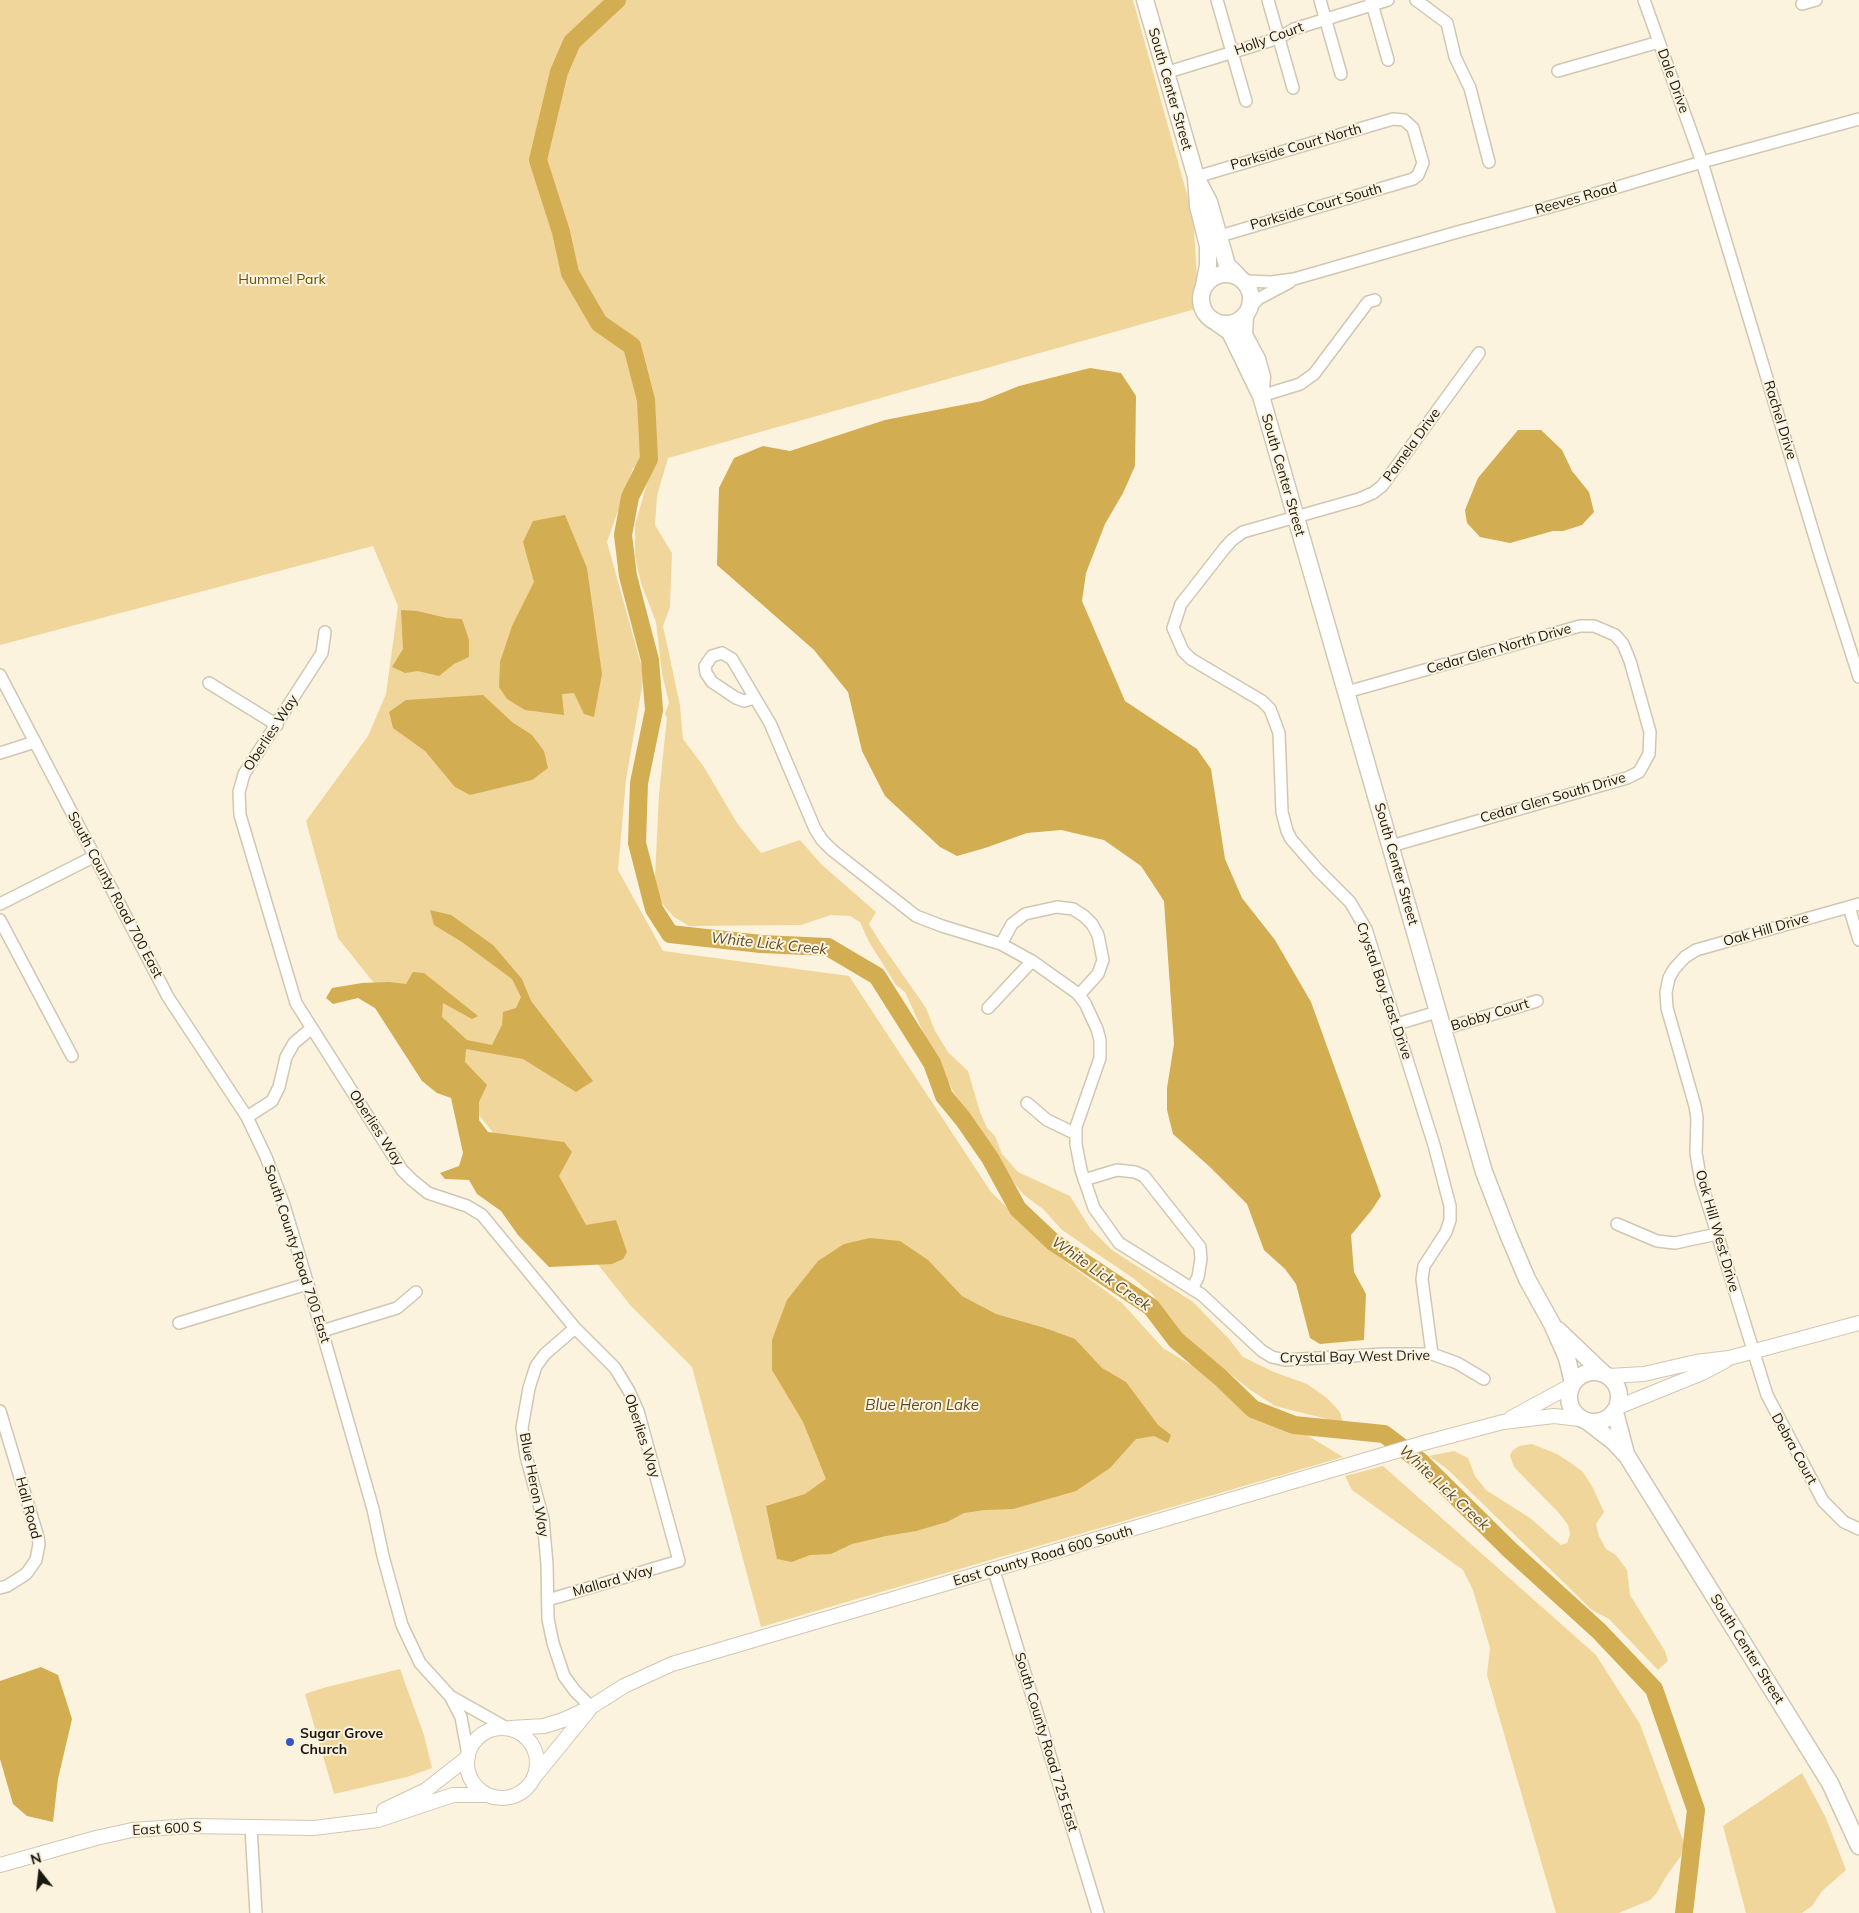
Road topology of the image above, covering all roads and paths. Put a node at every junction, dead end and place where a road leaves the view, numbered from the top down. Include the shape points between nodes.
1 (1145, 0) edge
2 (1217, 0) edge
3 (1268, 0) edge
4 (1320, 0) edge
5 (1388, 0) edge
6 (1416, 0) edge
7 (1644, 0) edge
8 (1816, 0) edge
9 (1371, 2) edge
10 (1802, 4) dead end
11 (1325, 20) junction
12 (1278, 38) junction
13 (1659, 42) junction
14 (1232, 52) junction
15 (1388, 60) dead end
16 (1558, 71) dead end
17 (1165, 73) junction
18 (1341, 74) dead end
19 (1293, 88) dead end
20 (1246, 101) dead end
21 (1859, 120) edge
22 (1489, 162) dead end
23 (1702, 162) junction
24 (1196, 177) junction
25 (1413, 179) joint
26 (1220, 236) junction
27 (1241, 279) junction
28 (1294, 280) junction
29 (1204, 286) junction
30 (1375, 300) dead end
31 (1247, 312) junction
32 (1217, 322) junction
33 (1479, 353) dead end
34 (1261, 396) junction
35 (1296, 516) junction
36 (325, 632) dead end
37 (0, 674) edge
38 (1859, 677) edge
39 (209, 683) dead end
40 (1347, 692) junction
41 (1640, 697) joint
42 (755, 698) junction
43 (277, 725) junction
44 (35, 742) junction
45 (0, 753) edge
46 (1391, 846) junction
47 (95, 856) junction
48 (0, 904) edge
49 (1854, 905) edge
50 (0, 920) edge
51 (1859, 940) edge
52 (1000, 944) junction
53 (1032, 961) junction
54 (1677, 966) joint
55 (1079, 995) junction
56 (1537, 1001) dead end
57 (988, 1008) dead end
58 (1437, 1012) junction
59 (1397, 1024) junction
60 (312, 1028) junction
61 (1442, 1029) junction
62 (72, 1056) dead end
63 (1028, 1103) dead end
64 (247, 1117) junction
65 (1076, 1134) junction
66 (1084, 1180) junction
67 (1617, 1224) dead end
68 (1717, 1234) junction
69 (307, 1284) junction
70 (1192, 1289) junction
71 (416, 1292) dead end
72 (179, 1323) dead end
73 (1859, 1323) edge
74 (1552, 1324) junction
75 (575, 1328) junction
76 (322, 1331) junction
77 (1753, 1351) junction
78 (1432, 1354) junction
79 (1729, 1358) junction
80 (1606, 1375) junction
81 (1484, 1379) dead end
82 (1573, 1384) junction
83 (1617, 1409) junction
84 (0, 1411) edge
85 (1584, 1420) junction
86 (1504, 1422) junction
87 (4, 1435) edge
88 (1627, 1456) junction
89 (1859, 1529) edge
90 (679, 1561) joint
91 (994, 1571) junction
92 (0, 1588) edge
93 (548, 1600) junction
94 (450, 1696) junction
95 (591, 1708) junction
96 (508, 1728) junction
97 (468, 1756) junction
98 (536, 1775) junction
99 (487, 1794) junction
100 (338, 1824) junction
101 (251, 1828) junction
102 (1859, 1846) edge
103 (0, 1864) edge
104 (256, 1913) edge
105 (1098, 1913) edge

1 - 17 main road, South Center Street
2 - 14 street
3 - 12 street
4 - 11 street
5 - 9 street, Holly Court
6 - 22 street via 1447,23 1455,57 1470,88
7 - 13 street, Dale Drive
8 - 10 street
9 - 11 street, Holly Court
9 - 15 street
11 - 12 street, Holly Court via 1294,29
11 - 18 street
12 - 14 street, Holly Court
12 - 19 street
13 - 16 street
13 - 23 street, Dale Drive
14 - 17 street, Holly Court
14 - 20 street
17 - 24 main road, South Center Street
21 - 23 street, Reeves Road
23 - 28 street, Reeves Road
23 - 38 street, Rachel Drive
24 - 25 street, Parkside Court North via 1397,118 1413,128 1423,163
24 - 26 main road, South Center Street via 1209,202
24 - 29 main road, South Center Street via 1198,206 1208,246
25 - 26 street, Parkside Court South
26 - 27 main road, South Center Street via 1228,265
27 - 28 street, Reeves Road
27 - 29 main road via 1223,274
27 - 31 main road via 1251,294
28 - 31 street, Reeves Road via 1258,299
29 - 32 main road via 1202,307
30 - 34 street via 1368,302 1309,378
31 - 32 main road via 1232,323
31 - 34 main road, South Center Street via 1244,335 1257,359 1262,377
32 - 34 main road, South Center Street via 1230,332
33 - 35 street, Pamela Drive via 1382,486 1366,497
34 - 35 main road, South Center Street
35 - 40 main road, South Center Street
35 - 59 street, Crystal Bay East Drive via 1243,532 1232,540 1181,604 1173,628 1182,652 1270,709 1278,733 1282,812 1287,831 1318,870 1350,902 1366,929
36 - 43 street, Oberlies Way via 322,653
37 - 44 street, South County Road 700 East
39 - 43 street
40 - 41 street, Cedar Glen North Drive via 1566,630 1594,626 1615,635 1623,644
40 - 46 main road, South Center Street
41 - 46 street, Cedar Glen South Drive via 1650,743 1649,754 1639,772
42 - 42 street, Crystal Bay West Drive via 732,659 722,653 712,656 705,666 712,682 744,701
42 - 52 street, Crystal Bay West Drive via 770,723 822,840 916,916
43 - 60 street, Oberlies Way via 244,774 239,792 240,815 296,1003
44 - 45 street
44 - 47 street, South County Road 700 East
46 - 58 main road, South Center Street
47 - 48 street
47 - 64 street, South County Road 700 East via 168,997
49 - 51 street
49 - 54 street, Oak Hill Drive via 1696,950
50 - 62 street
52 - 53 street, Crystal Bay West Drive
52 - 55 street via 1012,924 1025,914 1057,907 1072,909 1084,916 1098,935 1103,960 1098,974
53 - 55 street, Crystal Bay West Drive
53 - 57 street
54 - 68 street, Oak Hill West Drive via 1669,978 1667,1008 1695,1106 1698,1169
55 - 65 street, Crystal Bay West Drive via 1097,1029 1100,1058
56 - 61 street, Bobby Court
58 - 59 street
58 - 61 main road, South Center Street
59 - 78 street, Crystal Bay East Drive via 1450,1206 1446,1232 1424,1266 1422,1279
60 - 64 street via 294,1043 286,1057 280,1087 272,1101
60 - 75 street, Oberlies Way via 402,1170 428,1192 482,1214
61 - 74 main road, South Center Street via 1484,1172 1527,1279
63 - 65 street via 1047,1120
64 - 69 street, South County Road 700 East via 277,1183
65 - 66 street, Crystal Bay West Drive
66 - 70 street, Crystal Bay West Drive via 1094,1208 1119,1243
66 - 70 street via 1118,1170 1144,1176 1200,1247 1202,1259
67 - 68 street via 1657,1241 1675,1243
68 - 77 street, Oak Hill West Drive
69 - 72 street
69 - 76 street, South County Road 700 East
70 - 78 street, Crystal Bay West Drive via 1272,1357 1286,1360
71 - 76 street via 397,1308
73 - 77 street
74 - 80 main road, South Center Street
74 - 82 main road, South Center Street via 1567,1358
75 - 90 street, Oberlies Way via 614,1368 638,1411
75 - 93 street, Blue Heron Way via 536,1366 523,1412 526,1456 544,1528
76 - 94 street, South County Road 700 East via 402,1625 420,1663
77 - 79 street
77 - 89 street, Debra Court via 1771,1406 1823,1501 1844,1522
78 - 81 street, Crystal Bay West Drive via 1457,1363
79 - 80 street via 1644,1374
79 - 83 street
80 - 82 main road via 1587,1373
80 - 83 main road via 1619,1390
82 - 85 main road via 1569,1401 1573,1411
82 - 86 street, East County Road 600 South
83 - 85 main road via 1603,1421
83 - 88 main road, South Center Street
84 - 87 street, Hall Road
85 - 86 street, East County Road 600 South via 1554,1416
85 - 88 main road, South Center Street
86 - 91 street, East County Road 600 South
87 - 92 street, Hall Road via 39,1544 36,1560 26,1574
88 - 102 main road, South Center Street via 1830,1783
90 - 93 street, Mallard Way
91 - 95 street, East County Road 600 South via 672,1664 624,1686
91 - 105 street, South County Road 725 East
93 - 95 street, Blue Heron Way via 548,1620 564,1676
94 - 96 street, South County Road 700 East
94 - 97 street, South County Road 700 East via 460,1717
95 - 96 street, East County Road 600 South via 553,1724
95 - 98 street, East County Road 600 South
96 - 97 street via 493,1728 482,1733
96 - 98 street via 526,1736 534,1746 538,1763
97 - 99 street via 467,1769 472,1781
97 - 100 street via 416,1796 379,1812
98 - 99 street via 525,1790 513,1796 500,1798
99 - 100 street via 453,1795 378,1820
100 - 101 street, East 600 S via 314,1828
101 - 103 street, East 600 S via 192,1826 140,1829
101 - 104 street

